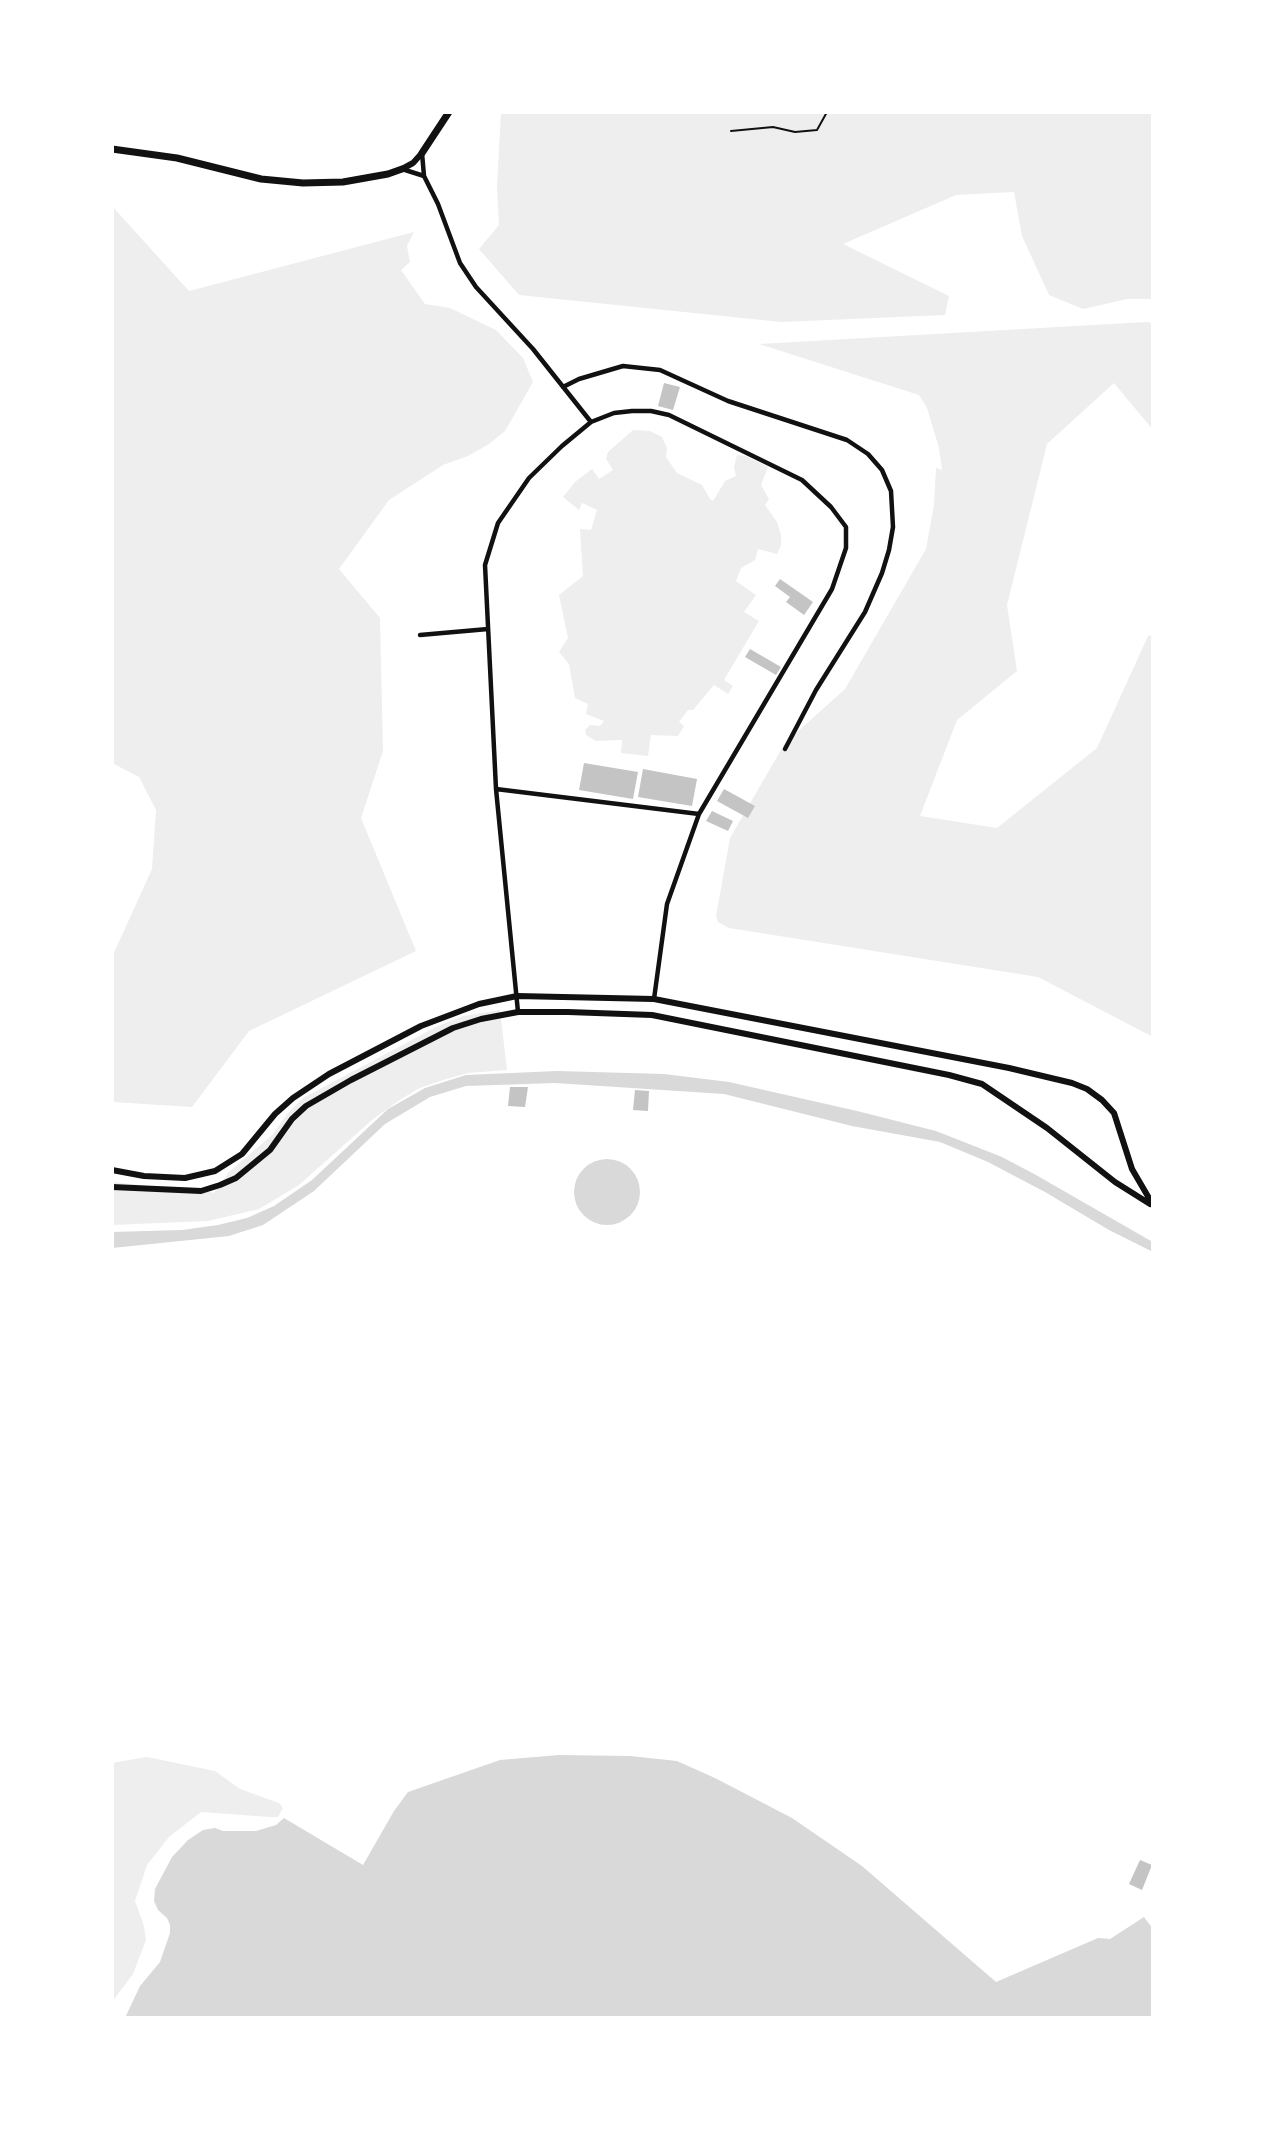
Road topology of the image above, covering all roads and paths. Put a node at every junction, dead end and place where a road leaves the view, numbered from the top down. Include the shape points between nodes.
1 (449, 112) edge
2 (827, 112) edge
3 (731, 131) dead end
4 (112, 149) edge
5 (422, 153) junction
6 (402, 169) junction
7 (424, 176) junction
8 (563, 387) junction
9 (591, 422) junction
10 (488, 629) junction
11 (420, 635) dead end
12 (785, 749) dead end
13 (496, 789) junction
14 (699, 814) junction
15 (517, 996) junction
16 (653, 999) junction
17 (518, 1012) junction
18 (841, 1037) junction
19 (838, 1053) junction
20 (344, 1066) junction
21 (351, 1080) junction
22 (112, 1170) edge
23 (215, 1171) junction
24 (220, 1185) junction
25 (112, 1187) edge
26 (1153, 1205) edge

1 - 5 main road
2 - 3 path via 817,130 773,127
4 - 6 main road via 293,182 344,182
5 - 6 main road
5 - 7 street
6 - 7 street
7 - 8 street via 460,263
8 - 9 street
8 - 12 street via 623,366 660,370 728,401 847,440 881,470 891,491 892,527 882,573 865,612
9 - 10 street via 529,478 498,523 485,565
9 - 14 street via 632,411 669,415 802,480 846,527 846,548 832,589
10 - 11 street
10 - 13 street
13 - 14 street
13 - 15 street
14 - 16 street via 667,904
15 - 16 main road
15 - 17 street
15 - 20 main road via 447,1016
16 - 18 main road
17 - 19 main road via 652,1015
17 - 21 main road via 453,1028
18 - 19 main road
18 - 26 main road via 1009,1068 1087,1089 1114,1113 1132,1169
19 - 26 main road via 982,1084
20 - 21 main road
20 - 23 main road via 293,1097 242,1154
21 - 24 main road via 306,1106 270,1150
22 - 23 main road via 185,1178
23 - 24 main road
24 - 25 main road via 201,1191

